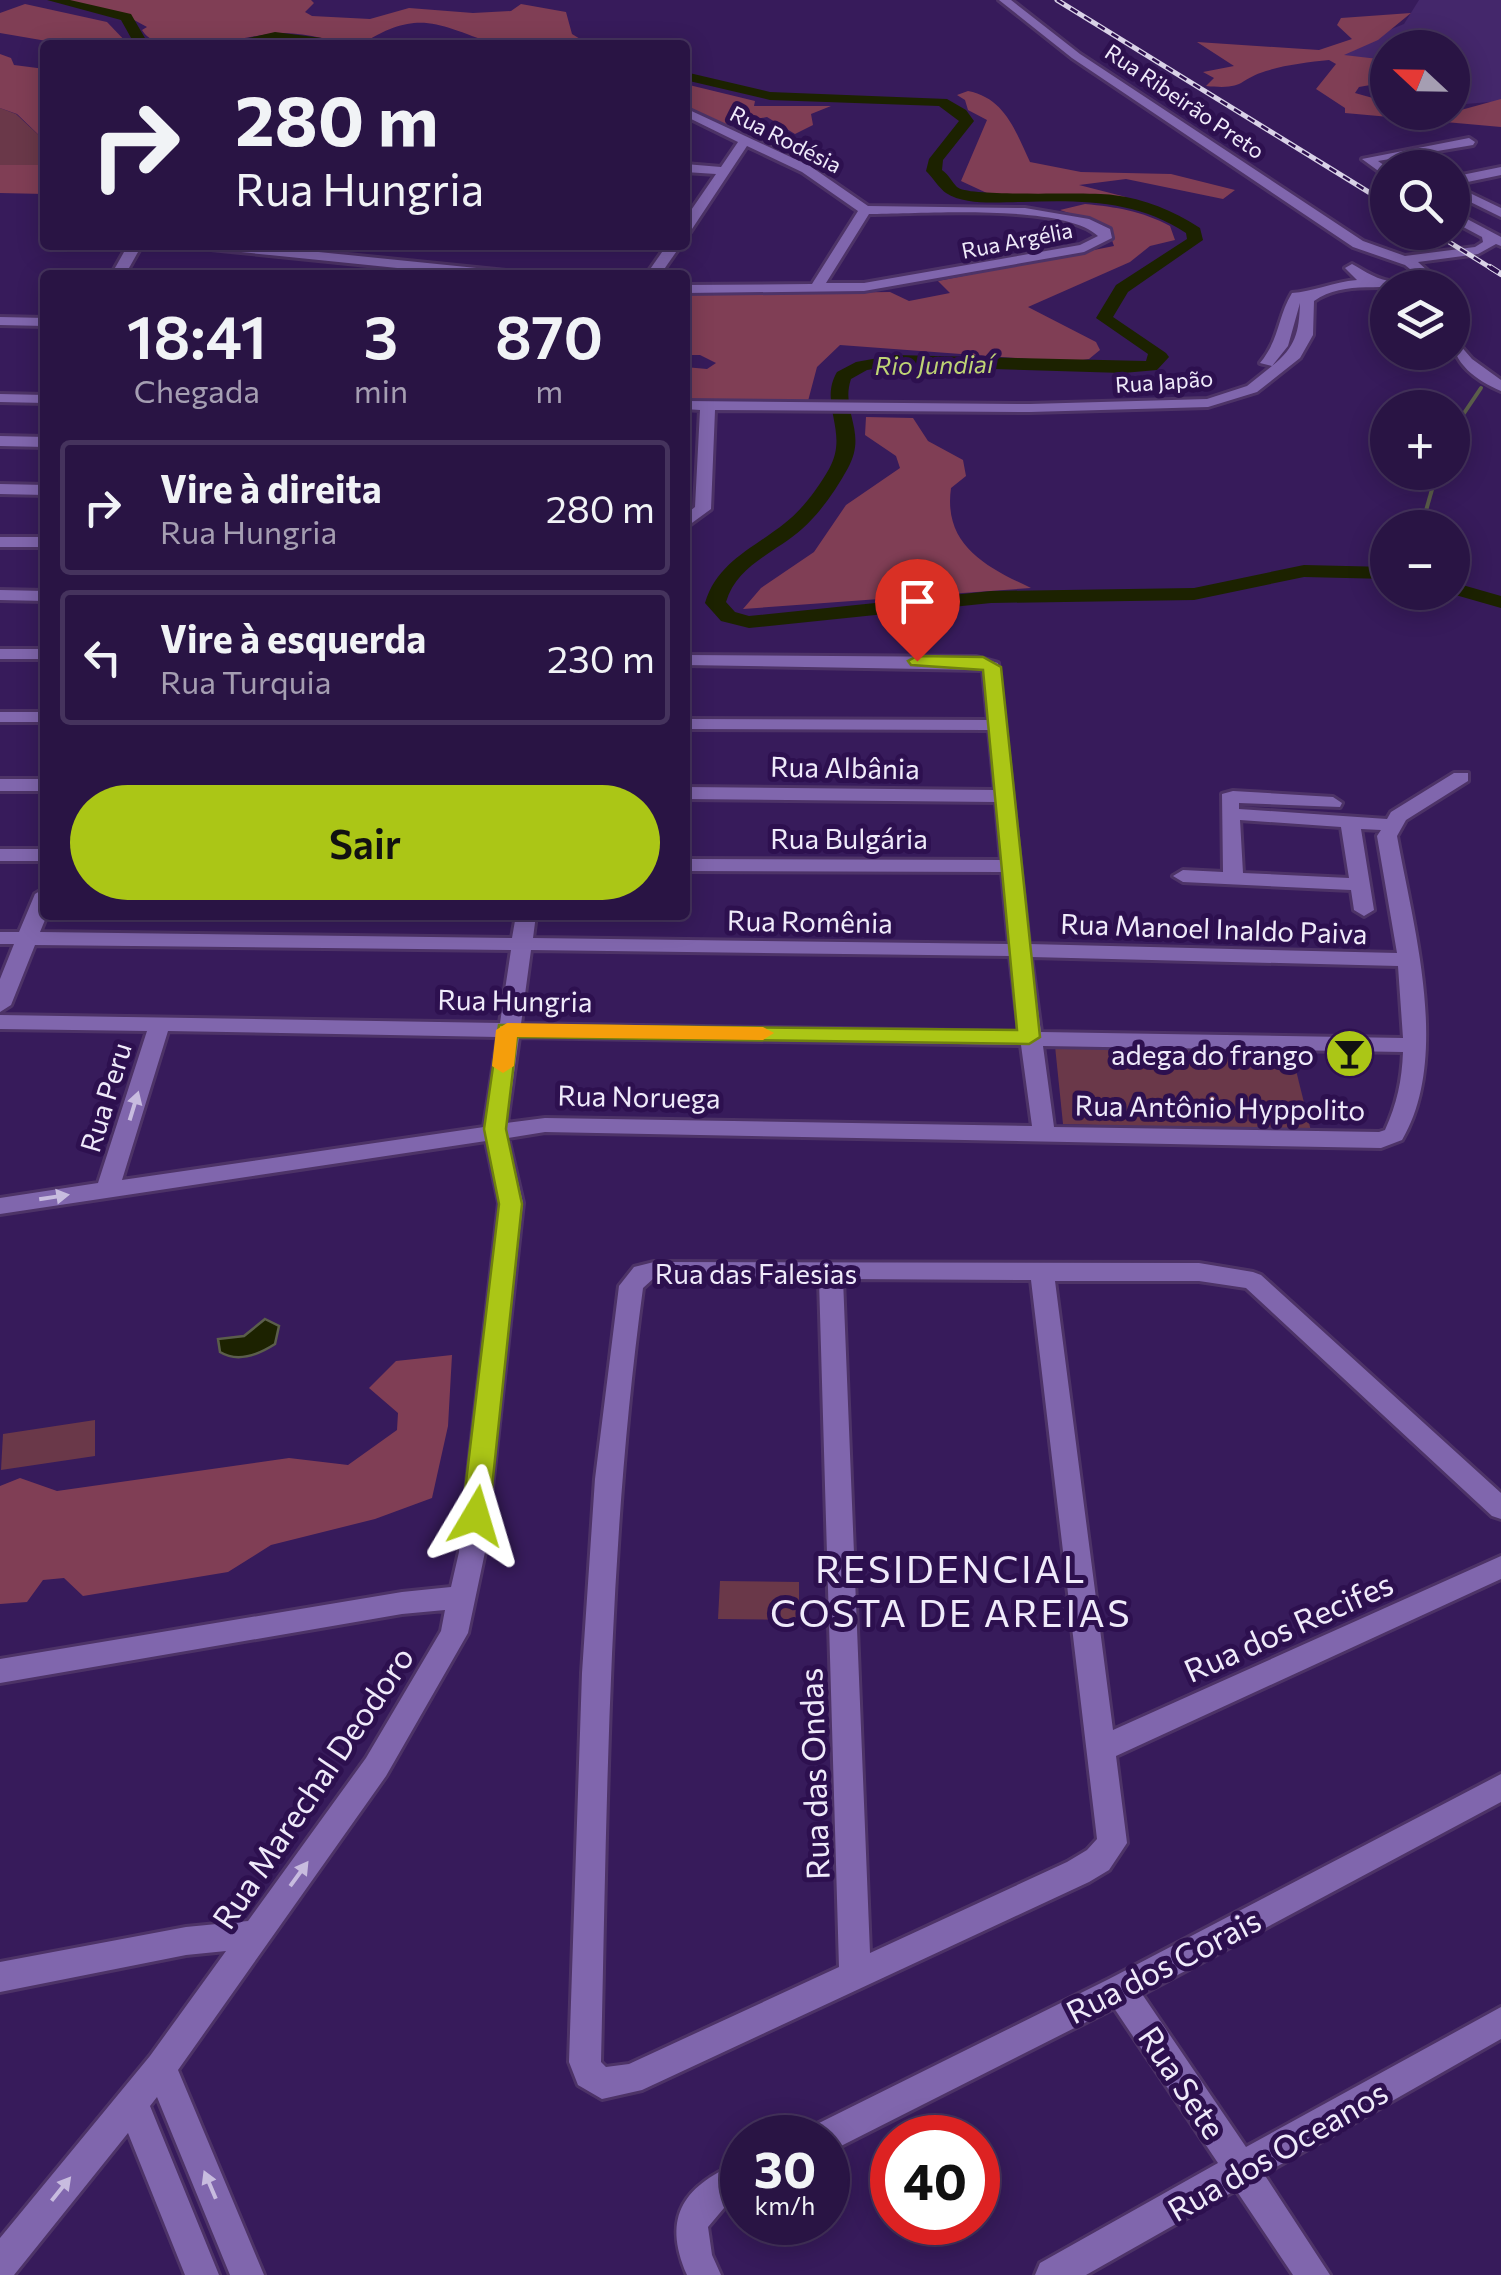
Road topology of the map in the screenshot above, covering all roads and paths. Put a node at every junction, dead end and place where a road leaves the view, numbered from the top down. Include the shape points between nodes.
1 (1004, 0) edge
2 (690, 114) edge
3 (745, 140) junction
4 (1469, 142) dead end
5 (1418, 150) edge
6 (1501, 167) edge
7 (690, 168) edge
8 (723, 171) junction
9 (1470, 175) edge
10 (1470, 192) edge
11 (864, 210) junction
12 (1470, 213) edge
13 (1501, 214) edge
14 (690, 220) edge
15 (1470, 226) edge
16 (1345, 234) junction
17 (1494, 239) edge
18 (259, 250) edge
19 (340, 250) edge
20 (1501, 252) edge
21 (333, 258) junction
22 (1397, 259) junction
23 (1355, 264) junction
24 (322, 270) edge
25 (445, 270) edge
26 (1409, 270) edge
27 (1434, 270) edge
28 (1370, 280) edge
29 (1370, 286) edge
30 (690, 289) edge
31 (815, 290) junction
32 (0, 321) edge
33 (40, 322) edge
34 (1470, 364) edge
35 (1501, 387) edge
36 (0, 398) edge
37 (40, 399) edge
38 (690, 405) edge
39 (708, 405) junction
40 (879, 407) junction
41 (0, 441) edge
42 (40, 442) edge
43 (0, 490) edge
44 (40, 490) edge
45 (690, 519) edge
46 (0, 542) edge
47 (40, 542) edge
48 (0, 595) edge
49 (40, 596) edge
50 (0, 654) edge
51 (40, 654) edge
52 (690, 660) edge
53 (0, 716) edge
54 (40, 717) edge
55 (690, 724) edge
56 (997, 725) junction
57 (1460, 778) dead end
58 (0, 785) edge
59 (40, 786) edge
60 (690, 792) edge
61 (1004, 796) junction
62 (1333, 803) dead end
63 (1230, 814) junction
64 (1350, 822) junction
65 (1390, 825) junction
66 (0, 855) edge
67 (40, 855) edge
68 (690, 866) edge
69 (1013, 866) junction
70 (1183, 876) dead end
71 (1233, 878) junction
72 (1360, 885) junction
73 (40, 906) edge
74 (1364, 910) dead end
75 (525, 920) edge
76 (0, 938) edge
77 (26, 938) junction
78 (521, 946) junction
79 (1019, 950) junction
80 (1408, 960) junction
81 (0, 1005) edge
82 (0, 1022) edge
83 (160, 1024) junction
84 (507, 1030) junction
85 (1029, 1037) junction
86 (1415, 1046) junction
87 (495, 1129) junction
88 (1044, 1132) junction
89 (108, 1189) junction
90 (0, 1206) edge
91 (1042, 1272) junction
92 (831, 1273) junction
93 (1501, 1510) edge
94 (1501, 1567) edge
95 (464, 1597) junction
96 (0, 1671) edge
97 (1103, 1748) junction
98 (1501, 1788) edge
99 (256, 1934) junction
100 (856, 1974) junction
101 (0, 1977) edge
102 (1120, 1989) junction
103 (1501, 2022) edge
104 (161, 2067) junction
105 (132, 2102) junction
106 (850, 2124) edge
107 (1244, 2170) junction
108 (720, 2189) edge
109 (11, 2262) edge
110 (202, 2275) edge
111 (247, 2275) edge
112 (704, 2275) edge
113 (1052, 2275) edge
114 (1313, 2275) edge

1 - 16 street, Rua Ribeirão Preto via 1120,86
2 - 3 street, Rua Rodésia
3 - 8 street
3 - 11 street, Rua Rodésia via 819,176
4 - 5 street
6 - 9 street
7 - 8 street
8 - 14 street
10 - 13 street
11 - 31 street
11 - 31 street, Rua Argélia via 1046,214 1090,224 1105,238 998,264
12 - 13 street
15 - 17 street
16 - 22 street, Rua Ribeirão Preto
16 - 23 street
17 - 22 street via 1478,250 1421,262
18 - 21 street
19 - 21 street
20 - 27 street
21 - 24 street
21 - 25 street
22 - 23 street
22 - 26 street, Rua Ribeirão Preto
23 - 28 street via 1358,277
23 - 40 street, Rua Japão via 1295,298 1281,352 1219,393 1171,401
29 - 40 street, Rua Japão via 1316,292 1306,300 1306,335 1294,355 1252,389 1208,403
30 - 31 street, Rua Argélia
32 - 33 street
34 - 35 street
36 - 37 street
38 - 39 street, Rua Japão
39 - 40 street, Rua Japão
39 - 45 street via 702,509
41 - 42 street
43 - 44 street
46 - 47 street
48 - 49 street
50 - 51 street
52 - 56 street via 976,662 992,667
53 - 54 street
55 - 56 street
56 - 61 street
57 - 65 street
58 - 59 street
60 - 61 street, Rua Albânia
61 - 69 street
62 - 63 street via 1233,797
63 - 64 street
63 - 71 street
64 - 65 street
64 - 72 street
65 - 80 street
66 - 67 street
68 - 69 street, Rua Bulgária
69 - 79 street
70 - 71 street
71 - 72 street
72 - 74 street
73 - 77 street
75 - 78 street, Rua Marechal Deodoro
76 - 77 street, Rua Romênia
77 - 78 street, Rua Romênia
77 - 81 street
78 - 79 street, Rua Romênia
78 - 84 street, Rua Marechal Deodoro
79 - 80 street, Rua Manoel Inaldo Paiva
79 - 85 street
80 - 86 street
82 - 83 street, Rua Hungria
83 - 84 street, Rua Hungria
89 -> 83 street, Rua Peru
84 - 85 street, Rua Hungria
84 - 87 street, Rua Marechal Deodoro
85 - 86 street, Rua Hungria
85 - 88 street
86 - 88 street, Rua Antônio Hyppolito via 1394,1135 1365,1142
87 - 88 street, Rua Noruega
87 - 89 street, Rua Noruega
87 - 95 street, Rua Marechal Deodoro via 510,1204
90 -> 89 street, Rua Noruega
91 - 92 street, Rua das Falesias
91 - 93 street, Rua das Falesias via 1199,1272 1253,1281
91 - 97 street
92 - 100 street, Rua das Ondas
92 - 100 street, Rua das Falesias via 654,1270 631,1286 613,1395 599,1592 589,2074 602,2083 630,2079
94 - 97 street, Rua dos Recifes
95 - 96 street
99 -> 95 street, Rua Marechal Deodoro via 426,1686
97 - 100 street via 1112,1843 1098,1860
98 - 102 street, Rua dos Corais
99 - 101 street
99 - 104 street, Rua Marechal Deodoro
102 - 106 street, Rua dos Corais
102 - 107 street, Rua Sete
103 - 107 street, Rua dos Oceanos
104 - 105 street, Rua Marechal Deodoro
111 -> 104 street
109 -> 105 street, Rua Marechal Deodoro
105 - 110 street
107 - 113 street, Rua dos Oceanos
107 - 114 street, Rua Sete
108 - 112 street via 692,2218 690,2242

